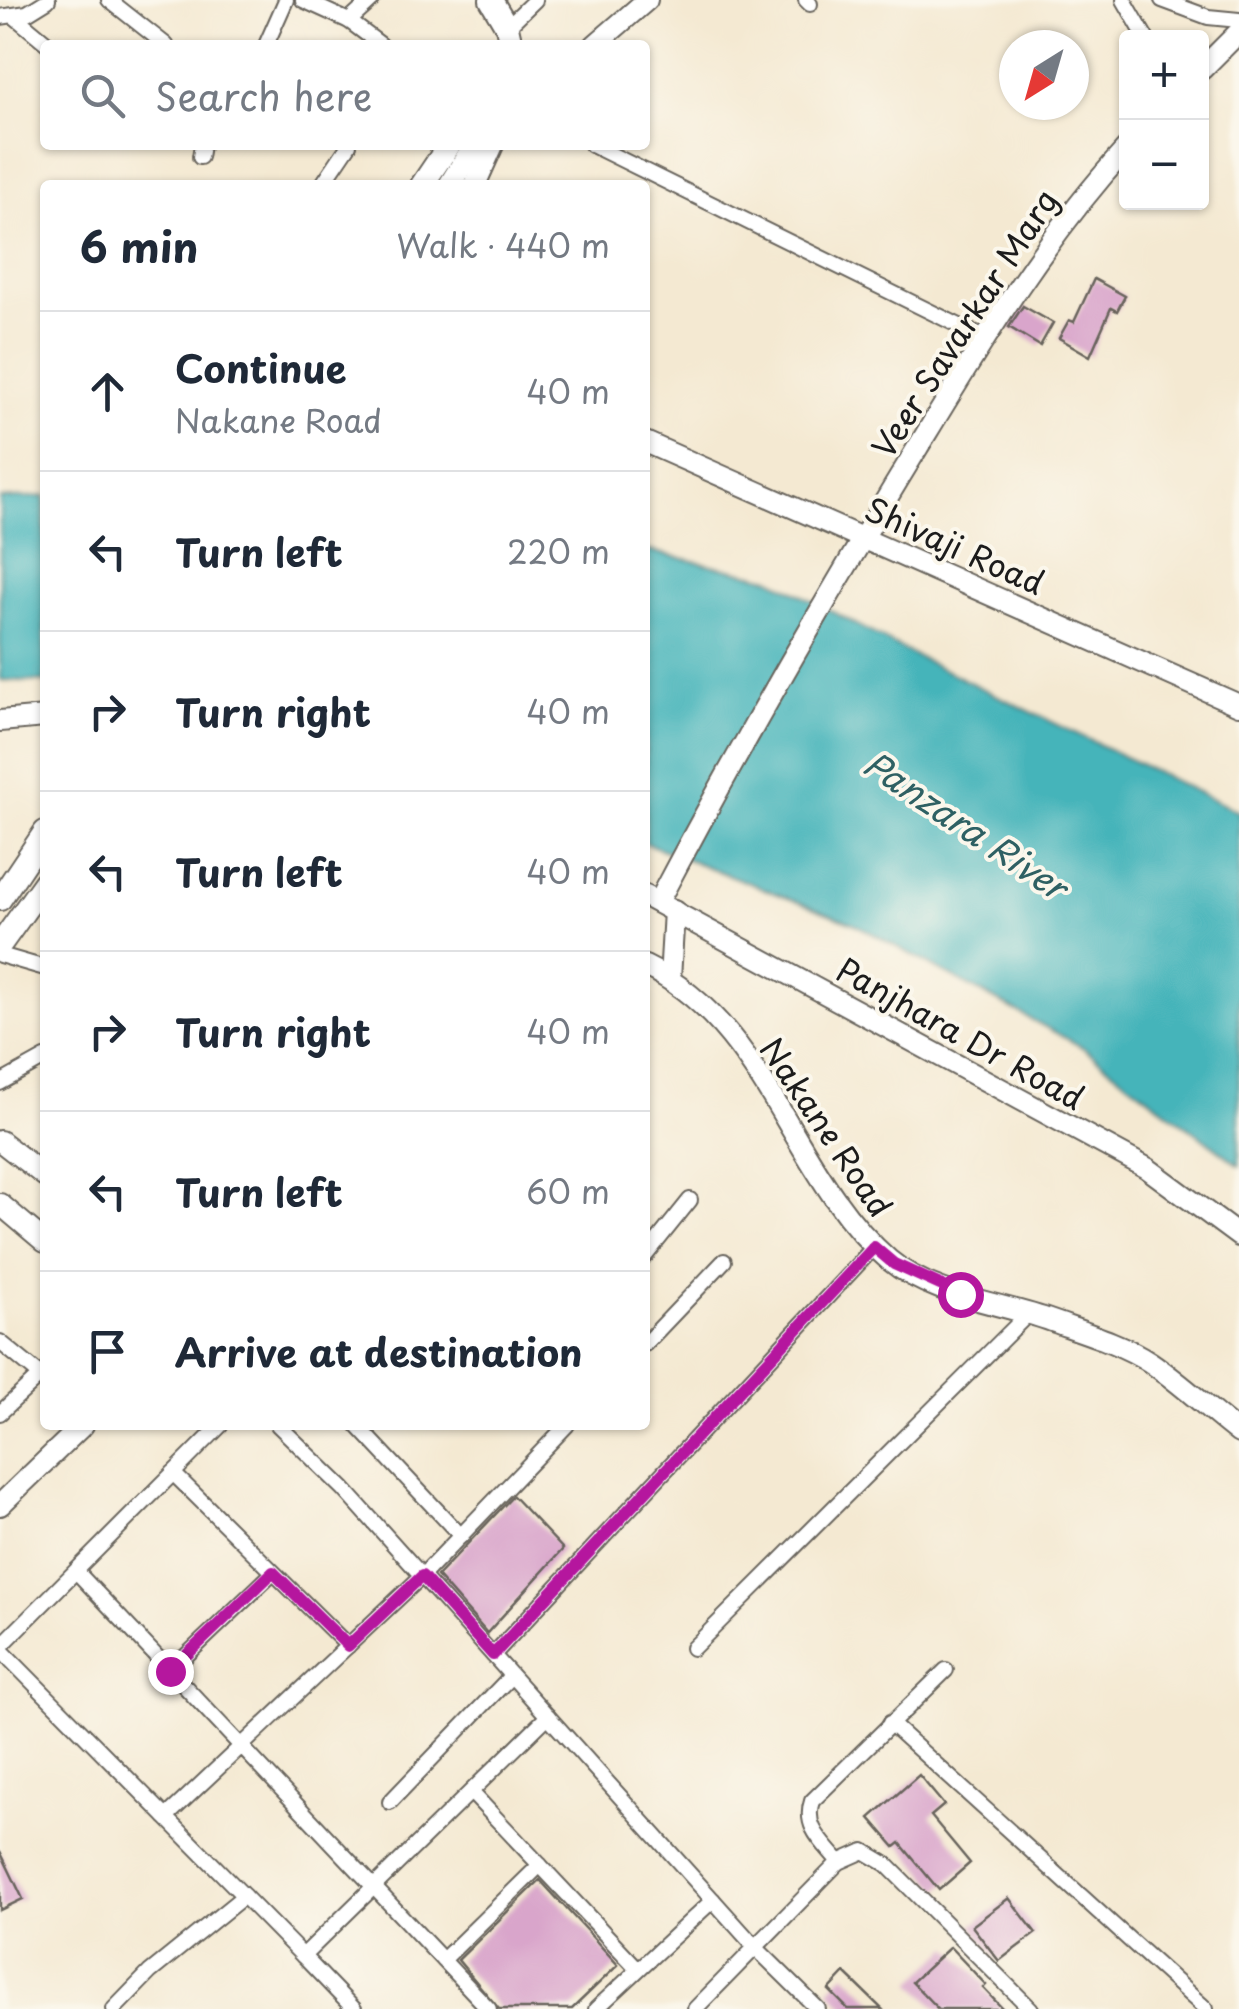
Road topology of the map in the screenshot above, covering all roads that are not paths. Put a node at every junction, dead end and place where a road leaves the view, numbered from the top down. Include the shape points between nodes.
1 (48, 0) edge
2 (109, 0) edge
3 (286, 0) edge
4 (304, 0) edge
5 (372, 0) edge
6 (491, 0) edge
7 (535, 0) edge
8 (647, 0) edge
9 (1124, 0) edge
10 (1162, 0) edge
11 (7, 17) edge
12 (1239, 20) edge
13 (349, 21) junction
14 (1141, 30) edge
15 (1239, 32) edge
16 (509, 36) edge
17 (42, 40) edge
18 (160, 40) edge
19 (268, 40) edge
20 (374, 40) edge
21 (601, 40) edge
22 (1209, 62) edge
23 (346, 150) edge
24 (445, 150) edge
25 (472, 150) edge
26 (492, 150) edge
27 (602, 150) edge
28 (1119, 158) edge
29 (325, 180) edge
30 (425, 180) edge
31 (453, 180) edge
32 (477, 180) edge
33 (984, 338) junction
34 (650, 444) edge
35 (862, 536) junction
36 (1239, 705) edge
37 (40, 717) edge
38 (0, 721) edge
39 (40, 840) edge
40 (40, 889) edge
41 (0, 900) edge
42 (659, 903) edge
43 (0, 946) edge
44 (0, 956) edge
45 (40, 967) edge
46 (650, 968) edge
47 (670, 978) junction
48 (40, 1061) edge
49 (0, 1084) edge
50 (0, 1141) edge
51 (40, 1172) edge
52 (690, 1200) dead end
53 (0, 1204) edge
54 (1239, 1236) edge
55 (40, 1238) edge
56 (874, 1247) junction
57 (650, 1250) edge
58 (724, 1261) dead end
59 (1028, 1314) junction
60 (650, 1339) edge
61 (0, 1342) edge
62 (40, 1372) edge
63 (40, 1375) edge
64 (0, 1413) edge
65 (78, 1430) edge
66 (216, 1430) edge
67 (283, 1430) edge
68 (363, 1430) edge
69 (562, 1430) edge
70 (1239, 1433) edge
71 (173, 1474) junction
72 (0, 1505) edge
73 (461, 1536) junction
74 (76, 1571) junction
75 (273, 1572) junction
76 (422, 1576) junction
77 (348, 1646) junction
78 (0, 1648) edge
79 (693, 1648) dead end
80 (493, 1655) junction
81 (946, 1670) dead end
82 (170, 1671) junction
83 (511, 1676) junction
84 (548, 1716) junction
85 (890, 1723) junction
86 (242, 1746) junction
87 (470, 1792) junction
88 (390, 1802) dead end
89 (166, 1817) junction
90 (839, 1862) junction
91 (540, 1865) junction
92 (373, 1886) junction
93 (244, 1896) junction
94 (713, 1900) junction
95 (756, 1948) junction
96 (303, 1956) junction
97 (443, 1960) junction
98 (638, 1969) junction
99 (114, 2009) edge
100 (354, 2009) edge
101 (489, 2009) edge
102 (596, 2009) edge
103 (695, 2009) edge
104 (818, 2009) edge
105 (1031, 2009) edge
106 (1206, 2009) edge

1 - 11 street
2 - 18 street
3 - 19 street
4 - 13 street
5 - 13 street
6 - 16 main road
7 - 16 street
8 - 21 street
9 - 14 street
10 - 12 street
11 - 17 street
13 - 20 street
15 - 22 street
23 - 29 street
24 - 30 main road
25 - 31 main road
26 - 32 street
27 - 33 street
28 - 33 street, Veer Savarkar Marg via 1028,268
33 - 35 street, Veer Savarkar Marg
34 - 35 street, Shivaji Road
35 - 36 street, Shivaji Road
35 - 42 street, Veer Savarkar Marg
37 - 38 street
39 - 41 main road
40 - 43 main road
42 - 47 street
42 - 54 street, Panjhara Dr Road via 1146,1168
44 - 45 street
46 - 47 street, Nakane Road
47 - 56 street, Nakane Road via 706,1009 776,1096 830,1194
48 - 49 street
50 - 51 street
52 - 57 street
53 - 55 street
56 - 59 street, Nakane Road via 927,1282
56 - 80 street
58 - 60 street
59 - 70 street, Nakane Road via 1146,1359
59 - 79 street
61 - 62 street
63 - 64 street
65 - 72 street
66 - 71 street
67 - 76 street
68 - 73 street
69 - 73 street
71 - 74 street
71 - 75 street
73 - 76 street
74 - 78 street
74 - 82 street
75 - 77 street
75 - 82 street
76 - 77 street
76 - 80 street
77 - 86 street
78 - 89 street
80 - 83 street
81 - 85 street
82 - 86 street
83 - 84 street
83 - 88 street
84 - 87 street
84 - 94 street
85 - 90 street via 812,1801 811,1826
85 - 106 street
86 - 89 street
86 - 92 street
87 - 91 street
87 - 92 street
89 - 93 street
90 - 95 street
90 - 105 street via 854,1851 875,1855
91 - 97 street
91 - 98 street
92 - 96 street
92 - 97 street
93 - 96 street
93 - 99 street
94 - 95 street
94 - 98 street
95 - 103 street
95 - 104 street
96 - 100 street
97 - 101 street
98 - 102 street

